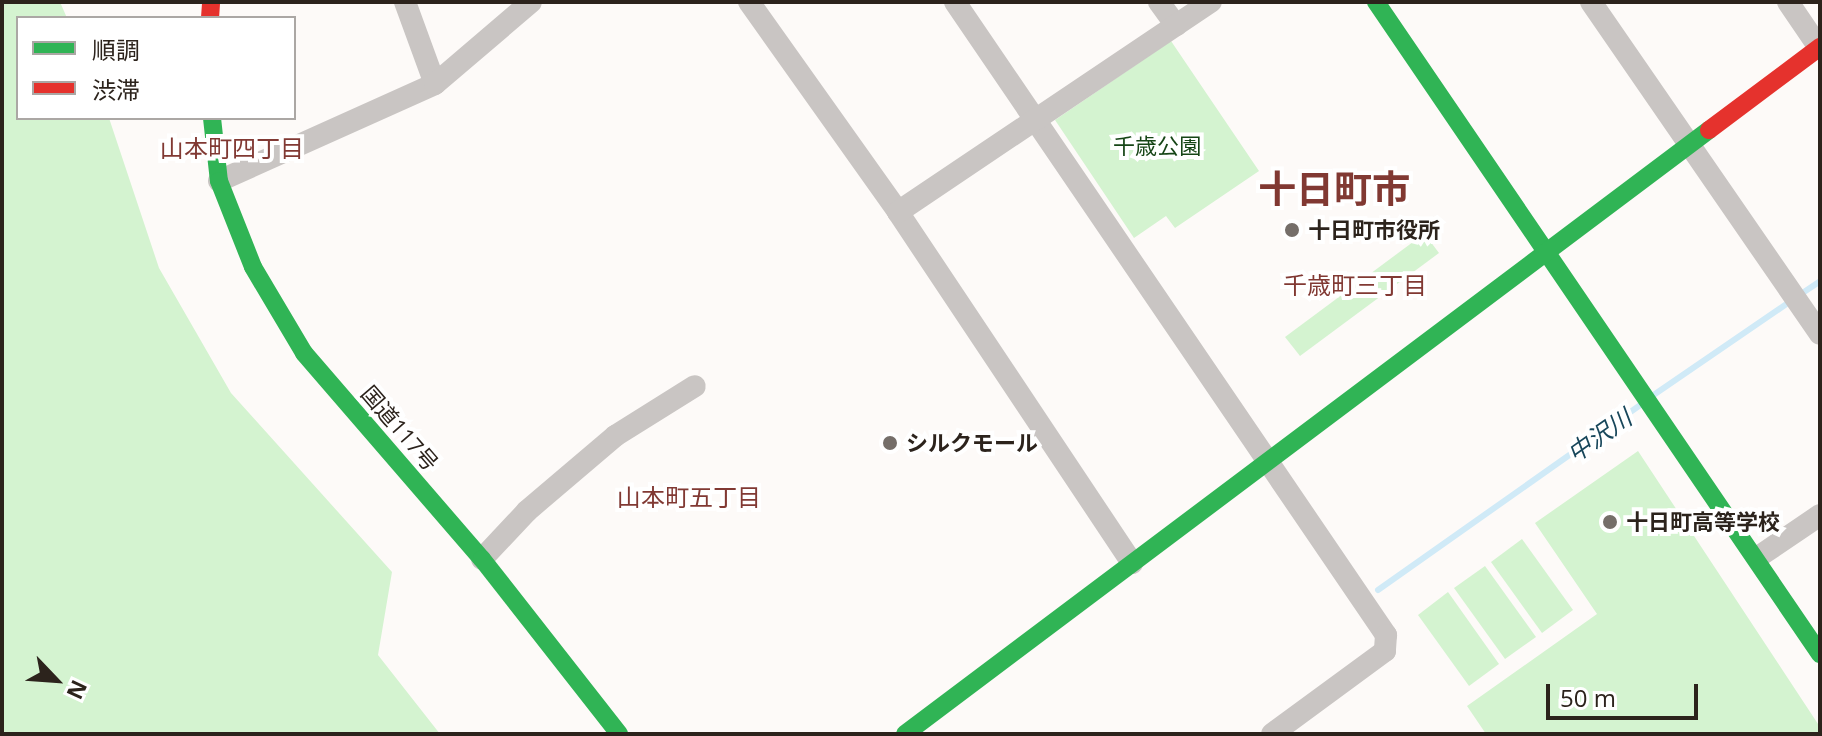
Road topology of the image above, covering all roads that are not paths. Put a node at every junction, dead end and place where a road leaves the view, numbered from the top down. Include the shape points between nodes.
1 (405, 2) edge
2 (531, 2) edge
3 (749, 2) edge
4 (955, 2) edge
5 (1159, 2) edge
6 (1211, 2) edge
7 (1376, 2) edge
8 (1591, 2) edge
9 (1788, 2) edge
10 (1176, 25) junction
11 (1820, 48) edge
12 (435, 84) junction
13 (212, 120) edge
14 (1035, 120) junction
15 (1689, 144) junction
16 (219, 181) junction
17 (898, 212) junction
18 (1550, 252) junction
19 (1820, 334) edge
20 (695, 386) dead end
21 (1267, 461) junction
22 (1820, 515) edge
23 (1758, 557) junction
24 (482, 559) junction
25 (1132, 563) junction
26 (1820, 654) edge
27 (619, 734) edge
28 (905, 734) edge
29 (1272, 734) edge

1 - 12 street
2 - 12 street
3 - 17 street
4 - 14 street
5 - 10 street
6 - 10 street
7 - 18 main road
8 - 15 street
9 - 11 street
10 - 14 street
11 - 15 main road
12 - 16 street
13 - 16 main road, 国道117号
14 - 17 street
14 - 21 street
15 - 18 main road
15 - 19 street
16 - 24 main road, 国道117号 via 253,267 304,353
17 - 25 street
18 - 21 main road
18 - 23 main road
20 - 24 street via 615,436 527,511
21 - 25 main road
21 - 29 street via 1386,635 1385,651
22 - 23 street
23 - 26 main road
24 - 27 main road, 国道117号
25 - 28 main road

